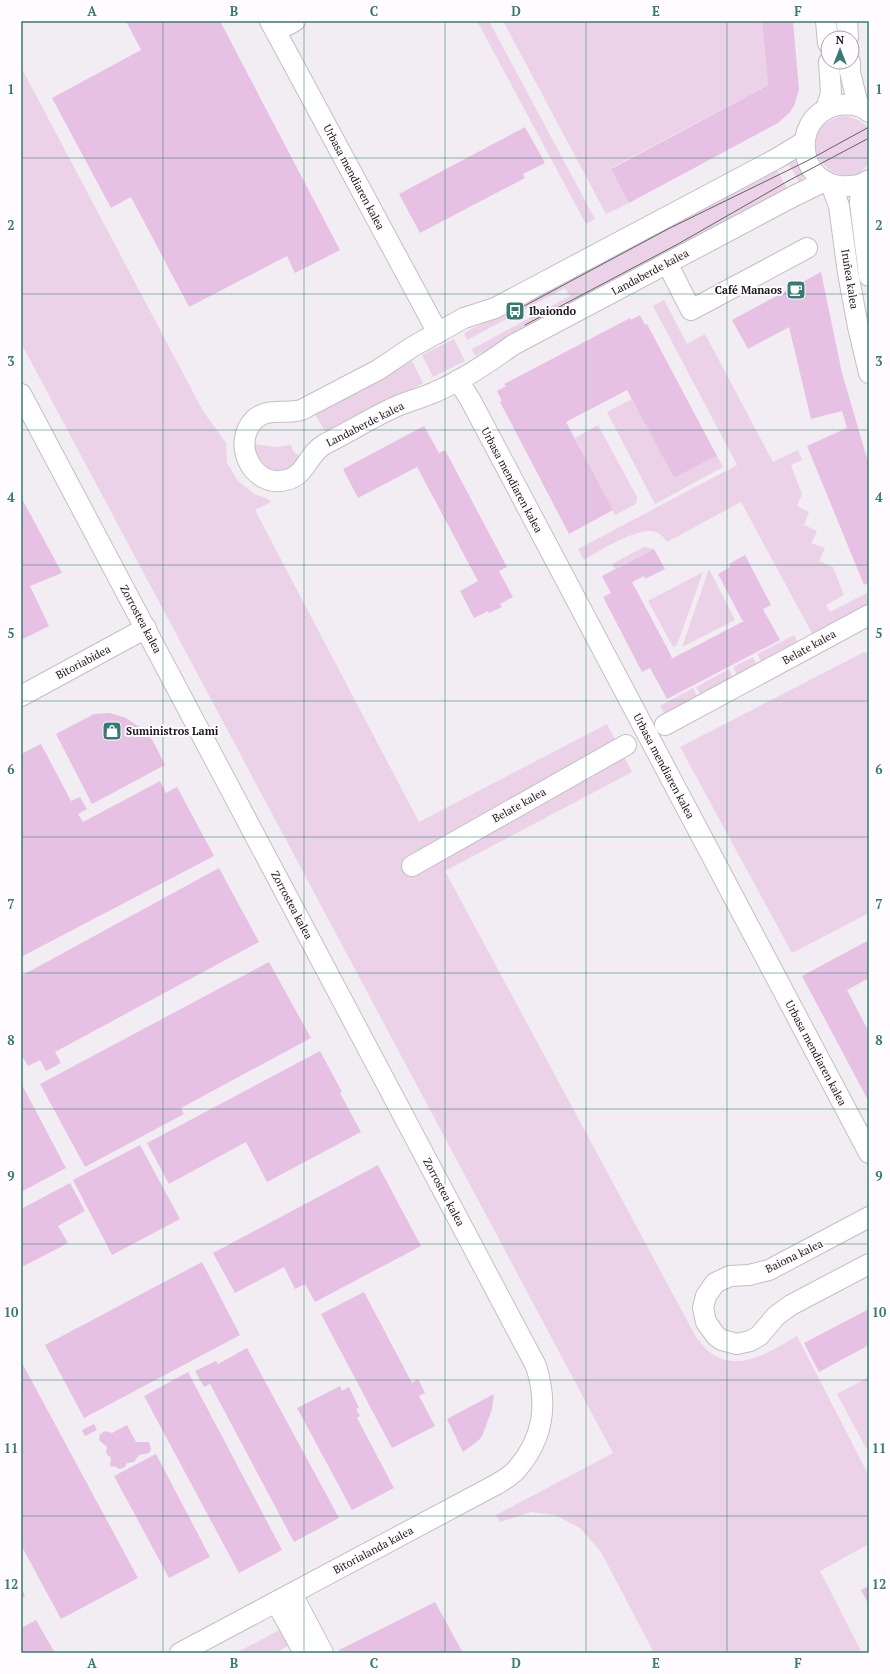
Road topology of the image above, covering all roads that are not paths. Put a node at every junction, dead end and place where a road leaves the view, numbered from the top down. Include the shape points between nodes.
1 (295, 21) edge
2 (273, 26) edge
3 (830, 70) edge
4 (850, 70) edge
5 (865, 108) edge
6 (826, 109) junction
7 (804, 142) junction
8 (868, 180) edge
9 (828, 183) junction
10 (807, 248) dead end
11 (667, 263) junction
12 (869, 276) edge
13 (438, 333) junction
14 (869, 373) edge
15 (458, 380) junction
16 (21, 394) edge
17 (869, 615) edge
18 (146, 628) junction
19 (21, 696) edge
20 (665, 725) dead end
21 (626, 745) dead end
22 (412, 866) dead end
23 (869, 1153) edge
24 (869, 1217) edge
25 (869, 1264) edge
26 (541, 1423) joint
27 (284, 1598) junction
28 (180, 1653) edge
29 (304, 1653) edge
30 (323, 1653) edge

1 - 2 street
2 - 13 street, Urbasa mendiaren kalea
3 - 6 street via 831,93
4 - 5 street
5 - 6 street via 841,104
6 - 7 street via 815,117
7 - 9 street via 807,161 817,176
7 - 13 street, Landaberde kalea via 494,308 464,318
8 - 9 street via 855,186 843,187
8 - 12 street, Iruñea kalea via 861,190 860,203
9 - 11 street, Landaberde kalea
9 - 14 street, Iruñea kalea via 839,206 848,273
10 - 11 street via 691,310
11 - 15 street, Landaberde kalea via 513,345 488,364
13 - 15 street, Landaberde kalea via 412,346 378,370 307,407 297,411 260,416 247,433 245,456 251,466 264,477 279,481 291,479 301,472 323,445 396,407 436,392
15 - 23 street, Urbasa mendiaren kalea
16 - 18 street, Zorrostea kalea
17 - 20 street, Belate kalea
18 - 19 street, Bitoriabidea
18 - 26 street, Zorrostea kalea via 536,1366 541,1381 543,1402
21 - 22 street, Belate kalea
24 - 25 street, Baiona kalea via 769,1270 730,1276 715,1282 706,1296 703,1308 706,1322 722,1340 737,1344 750,1341 759,1336 776,1316 791,1305
26 - 27 street, Bitorialanda kalea via 533,1447 516,1470 497,1484
27 - 28 street, Bitorialanda kalea
27 - 29 street
27 - 30 street

